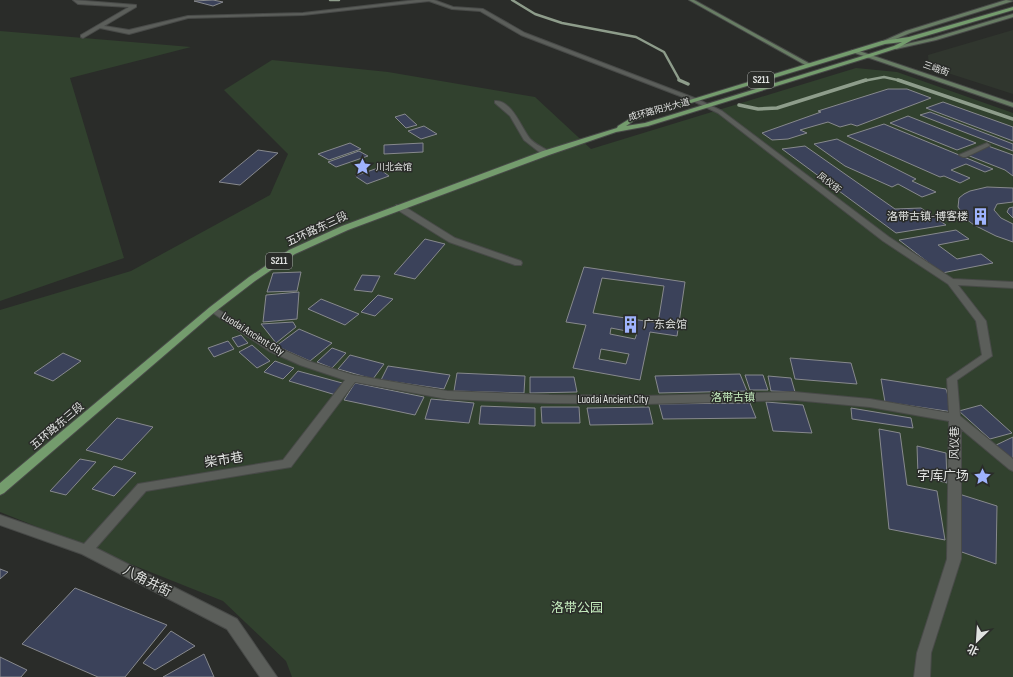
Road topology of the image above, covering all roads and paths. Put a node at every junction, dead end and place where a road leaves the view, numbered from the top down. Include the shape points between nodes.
1 (75, 0) edge
2 (691, 0) edge
3 (1011, 0) edge
4 (1013, 8) edge
5 (1013, 15) edge
6 (101, 27) junction
7 (84, 36) dead end
8 (910, 39) junction
9 (884, 42) junction
10 (896, 47) junction
11 (854, 51) junction
12 (868, 56) junction
13 (809, 65) junction
14 (695, 100) junction
15 (497, 102) dead end
16 (1013, 105) edge
17 (708, 106) junction
18 (615, 130) junction
19 (987, 145) dead end
20 (546, 153) junction
21 (963, 155) dead end
22 (399, 207) junction
23 (518, 263) dead end
24 (951, 282) junction
25 (1013, 285) edge
26 (213, 309) junction
27 (352, 378) junction
28 (955, 418) junction
29 (1013, 466) edge
30 (0, 490) edge
31 (0, 520) edge
32 (87, 550) junction
33 (268, 677) edge
34 (922, 677) edge

1 - 6 street via 78,3 134,6
2 - 13 street
3 - 9 street
4 - 8 main road, 成环路阳光大道 / S211
5 - 10 street via 934,39
6 - 7 street
6 - 14 street, 凤仪街 via 129,32 188,17 303,14 429,0 452,8 481,10 523,34
8 - 9 main road, 成环路阳光大道 / S211
8 - 10 main road, 成环路阳光大道 / S211
9 - 11 main road, 成环路阳光大道 / S211
10 - 12 main road, 成环路阳光大道 / S211
11 - 12 street, 三峨街
11 - 13 main road, 成环路阳光大道 / S211
12 - 16 street, 三峨街
12 - 17 main road, 成环路阳光大道 / S211
13 - 14 main road, 成环路阳光大道 / S211
14 - 17 street, 凤仪街
14 - 18 main road, 成环路阳光大道 / S211 via 633,119
15 - 20 street via 513,115 526,139
17 - 18 main road, 成环路阳光大道 / S211 via 646,125
17 - 24 street, 凤仪街 via 740,127 892,244
18 - 20 main road, 五环路东三段 / S211
19 - 21 street
20 - 22 main road, 五环路东三段 / S211
22 - 23 street via 452,240
22 - 26 main road, 五环路东三段 / S211 via 292,252
24 - 25 street
24 - 28 street, 风仪巷 via 981,321 987,356 952,379
26 - 27 street, Luodai Ancient City via 273,349 304,363
26 - 30 main road, 五环路东三段 / S211
27 - 28 street, Luodai Ancient City via 455,395 549,399 636,400 794,396 870,403
27 - 32 street, 柴市巷 via 287,464 142,488
28 - 29 street, Luodai Ancient City
28 - 34 street, 风仪巷 via 954,559 924,653
31 - 32 street, 八角井街
32 - 33 street, 八角井街 via 232,624

